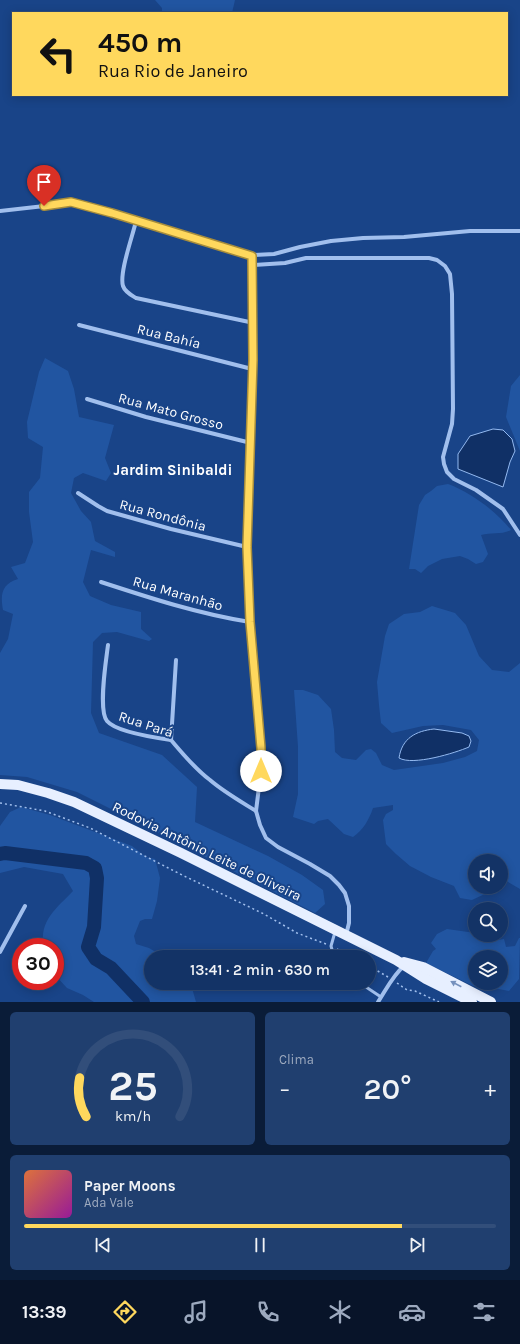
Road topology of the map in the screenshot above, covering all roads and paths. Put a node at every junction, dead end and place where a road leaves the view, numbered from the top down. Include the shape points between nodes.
1 (0, 211) edge
2 (136, 221) junction
3 (520, 231) edge
4 (252, 256) junction
5 (252, 265) junction
6 (254, 323) junction
7 (79, 325) dead end
8 (252, 369) junction
9 (86, 399) dead end
10 (250, 443) junction
11 (78, 493) dead end
12 (520, 535) edge
13 (247, 547) junction
14 (101, 582) dead end
15 (250, 622) junction
16 (108, 645) dead end
17 (176, 660) dead end
18 (171, 740) junction
19 (0, 784) edge
20 (0, 803) edge
21 (256, 811) junction
22 (25, 906) dead end
23 (336, 930) junction
24 (346, 935) junction
25 (330, 946) junction
26 (331, 950) edge
27 (338, 950) edge
28 (0, 952) edge
29 (402, 963) junction
30 (376, 970) edge
31 (392, 979) junction
32 (370, 990) edge
33 (381, 997) junction
34 (378, 1002) edge
35 (439, 1002) edge
36 (472, 1002) edge
37 (491, 1002) edge

1 - 2 street via 71,202
2 - 4 street
2 - 6 street via 122,274 126,290 136,298
3 - 4 street via 470,231 363,238 300,246 274,254
4 - 5 street
5 - 6 street
5 - 12 street via 285,263 306,258 344,257 429,258 445,266 450,274 452,294 453,409 444,464 454,479 476,490 503,509
6 - 8 street
7 - 8 street, Rua Bahía
8 - 10 street
9 - 10 street, Rua Mato Grosso
10 - 13 street
11 - 13 street, Rua Rondônia via 107,511
13 - 15 street
14 - 15 street, Rua Maranhão via 192,610
15 - 21 street via 261,748
16 - 18 street, Rua Pará via 102,702 107,722 117,728
17 - 18 street
18 - 21 street, Rua Pará via 209,780
19 - 23 main road, Rodovia Antônio Leite de Oliveira via 18,785 74,802
20 - 25 path via 45,811 90,828 264,914 297,933
21 - 24 street via 266,838 278,848 330,876 345,893 349,906
22 - 28 street
23 - 24 main road, Rodovia Antônio Leite de Oliveira
23 - 25 lane
24 - 29 main road, Rodovia Antônio Leite de Oliveira
25 - 26 lane
25 - 27 path
29 - 31 street
29 - 36 main road, Rodovia Antônio Leite de Oliveira via 426,979
37 -> 29 main road, Rodovia Antônio Leite de Oliveira via 423,967
30 - 31 path
31 - 33 street
31 - 35 path via 407,990
32 - 33 lane
33 - 34 street

